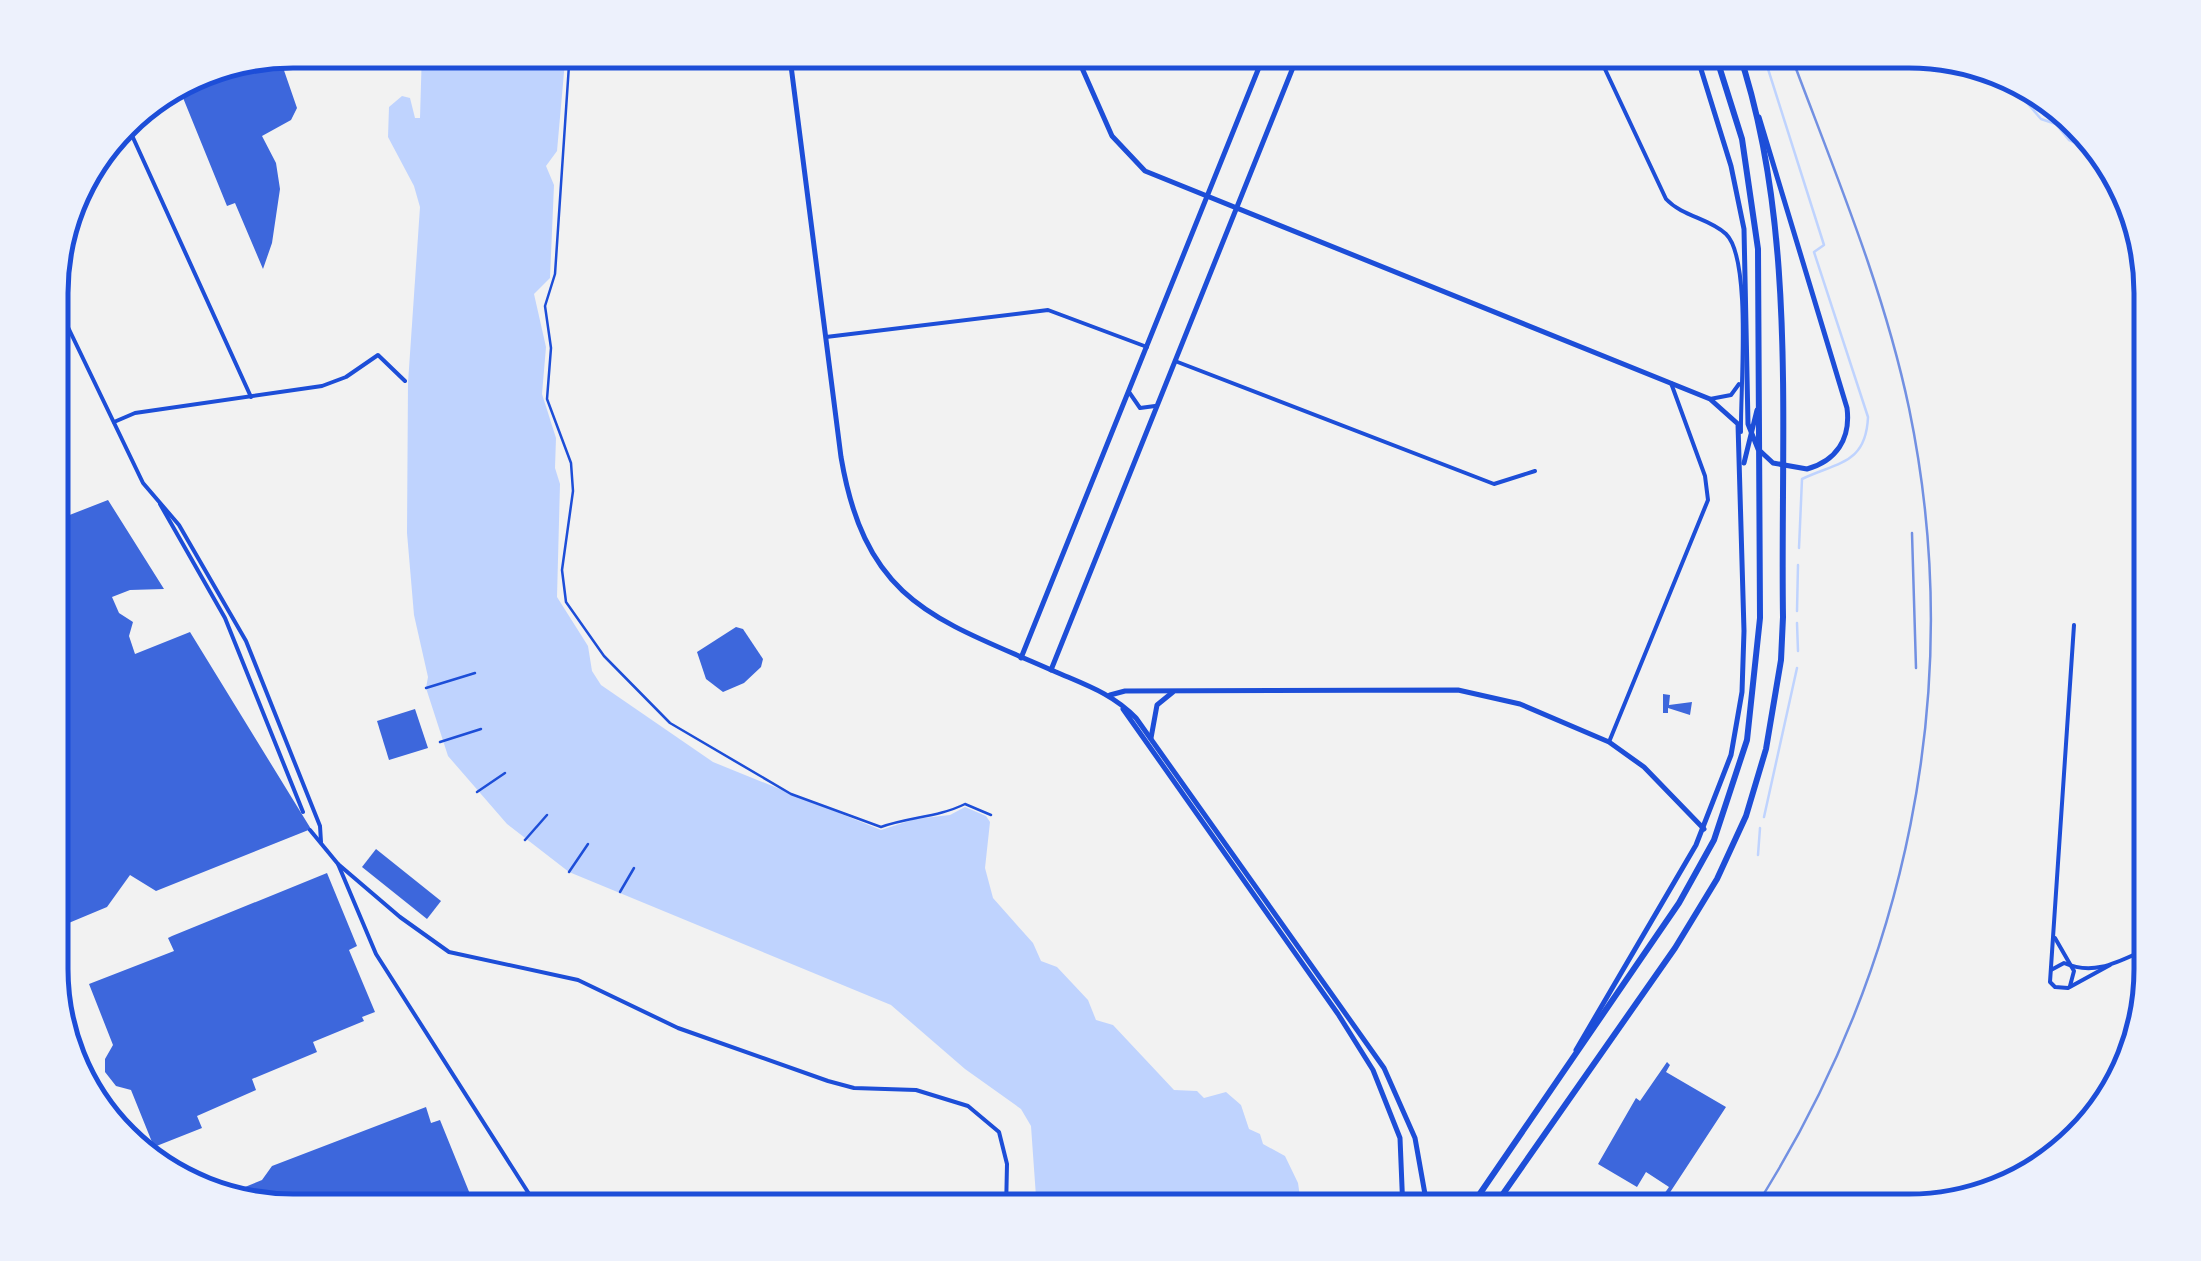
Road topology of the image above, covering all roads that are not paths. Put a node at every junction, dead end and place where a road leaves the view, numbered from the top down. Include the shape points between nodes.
1 (569, 68) edge
2 (791, 68) edge
3 (1082, 68) edge
4 (1259, 68) edge
5 (1293, 68) edge
6 (1604, 68) edge
7 (1700, 68) edge
8 (1720, 68) edge
9 (1744, 68) edge
10 (1757, 110) junction
11 (132, 135) edge
12 (1206, 199) junction
13 (1235, 210) junction
14 (68, 327) edge
15 (826, 337) junction
16 (1147, 346) junction
17 (1175, 360) junction
18 (1740, 380) junction
19 (405, 382) dead end
20 (1670, 384) junction
21 (1129, 392) junction
22 (251, 397) junction
23 (1710, 399) junction
24 (1760, 400) junction
25 (1159, 402) junction
26 (114, 422) junction
27 (1741, 432) junction
28 (1535, 470) dead end
29 (1742, 470) junction
30 (157, 500) junction
31 (2074, 624) dead end
32 (1021, 658) junction
33 (1051, 670) junction
34 (1176, 692) junction
35 (1110, 695) junction
36 (1119, 702) junction
37 (1152, 738) junction
38 (1609, 742) junction
39 (304, 812) dead end
40 (991, 815) dead end
41 (1704, 828) junction
42 (310, 830) dead end
43 (321, 842) junction
44 (338, 864) junction
45 (2055, 938) junction
46 (2133, 955) edge
47 (2110, 965) junction
48 (2070, 966) junction
49 (2049, 974) junction
50 (2068, 988) junction
51 (1571, 1062) junction
52 (1404, 1193) edge
53 (1425, 1193) edge
54 (1480, 1193) edge
55 (1503, 1193) edge
56 (529, 1194) edge
57 (1006, 1194) edge

1 - 40 street via 555,274 546,306 547,402 572,477 562,570 566,602 653,709 791,794 881,828 965,804
2 - 15 street
3 - 12 street via 1127,156
4 - 12 street
5 - 13 street
6 - 18 street via 1660,191 1677,209 1726,234 1737,253
7 - 10 street via 1740,204 1748,272 1748,424 1773,463 1800,470 1826,461 1845,439 1848,408
8 - 24 main road via 1754,206
9 - 10 main road
10 - 55 main road via 1779,290 1783,617 1766,750 1735,842 1698,913
11 - 22 street
12 - 13 street
12 - 16 street
13 - 17 street
13 - 20 street
14 - 26 street
15 - 16 street via 1048,310
15 - 32 street via 846,486 876,558 936,619
16 - 21 street
17 - 25 street
17 - 28 street via 1494,484
18 - 23 street via 1731,395
18 - 27 street
19 - 22 street via 378,355 322,386
20 - 23 street
20 - 38 street via 1709,492
21 - 25 street via 1140,408
21 - 32 street
22 - 26 street
23 - 27 street via 1730,412
24 - 29 street
24 - 51 main road via 1760,618 1741,766 1697,872
25 - 33 street
26 - 30 street
27 - 29 street
29 - 41 street via 1742,692 1726,774
30 - 39 street via 226,618
30 - 43 street via 250,650
31 - 45 street
32 - 33 street
33 - 35 street
34 - 35 street
34 - 37 street via 1157,705
34 - 38 street via 1477,692
35 - 36 street
36 - 37 street
36 - 52 street via 1356,1040 1395,1118
37 - 53 street via 1384,1068 1415,1138
38 - 41 street
41 - 51 street
42 - 43 street
43 - 44 street
44 - 56 street via 376,954
44 - 57 street via 449,952 578,980 678,1028 828,1081 916,1090 968,1106 999,1132
45 - 48 street
45 - 49 street
46 - 47 street
47 - 48 street
47 - 50 street
48 - 49 street via 2057,964
48 - 50 street via 2075,978
49 - 50 street via 2055,987
51 - 54 main road

